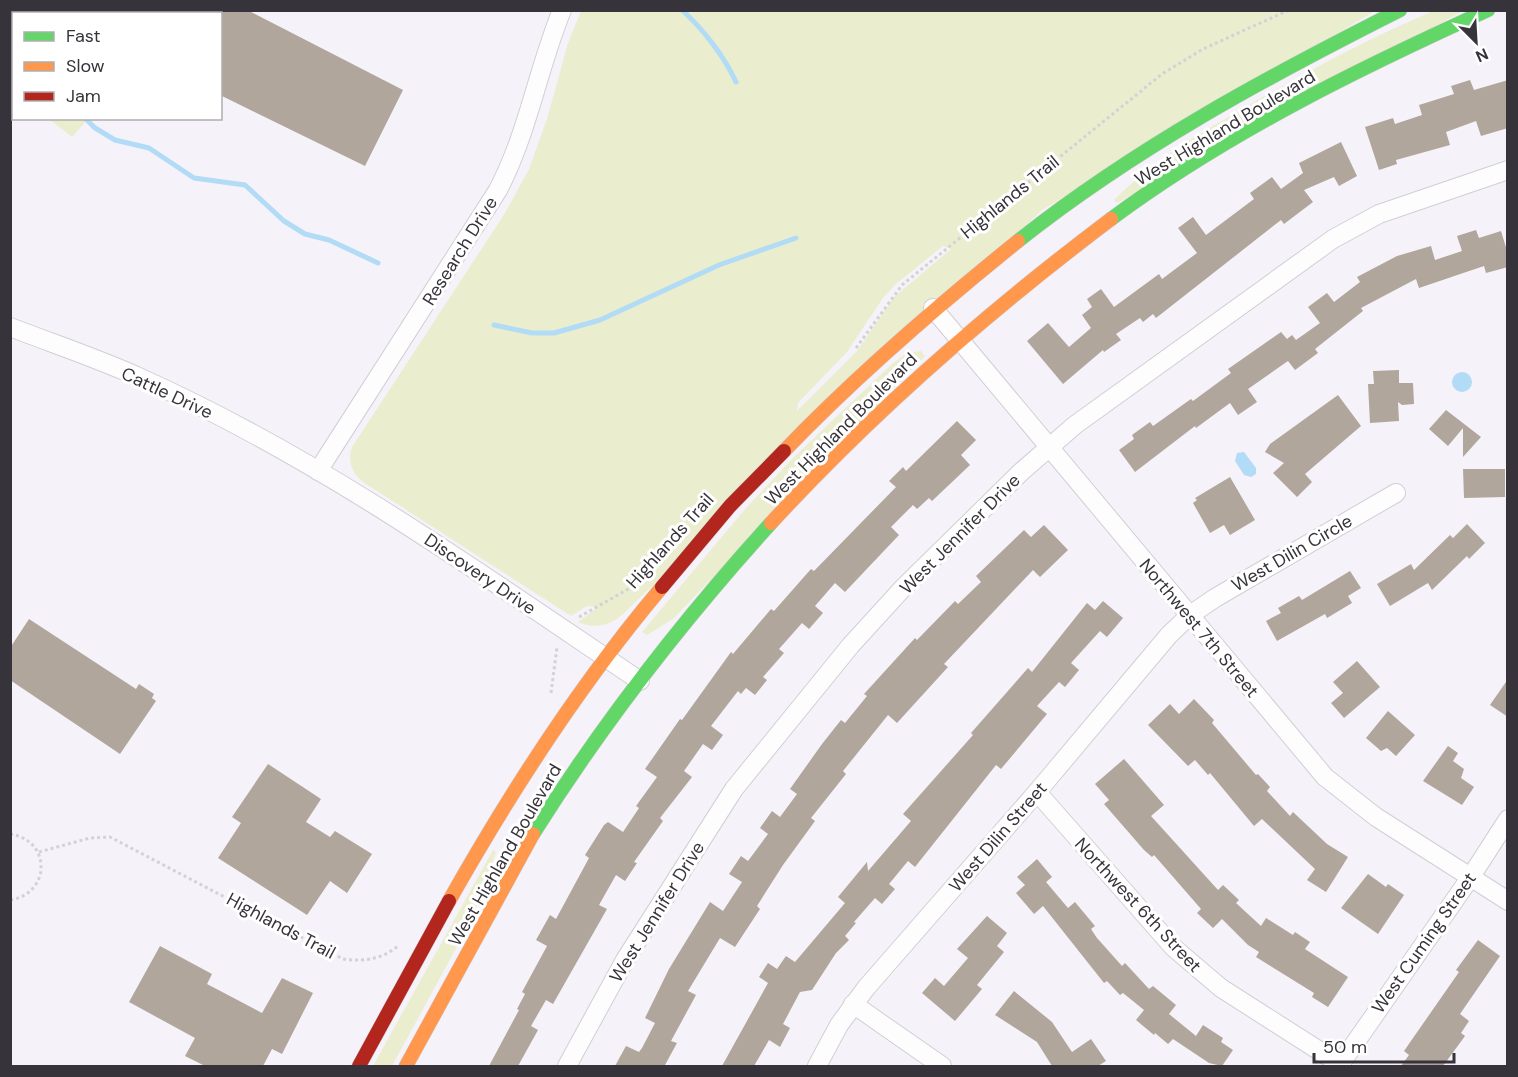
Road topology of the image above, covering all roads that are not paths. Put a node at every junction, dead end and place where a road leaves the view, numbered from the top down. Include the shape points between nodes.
1 (562, 10) edge
2 (1400, 10) edge
3 (1488, 10) edge
4 (1508, 170) edge
5 (933, 308) junction
6 (10, 327) edge
7 (960, 341) junction
8 (1049, 448) junction
9 (318, 471) junction
10 (1396, 493) dead end
11 (1190, 615) junction
12 (605, 658) junction
13 (640, 681) junction
14 (1037, 792) junction
15 (1508, 819) edge
16 (1470, 878) junction
17 (1508, 901) edge
18 (853, 1004) junction
19 (1339, 1065) edge
20 (359, 1066) edge
21 (406, 1066) edge
22 (567, 1066) edge
23 (817, 1066) edge
24 (942, 1066) edge

1 - 9 street, Research Drive via 542,62 520,144 498,190
2 - 5 main road, West Highland Boulevard via 1306,57 1178,130 1066,206
3 - 7 main road, West Highland Boulevard via 1347,77 1202,159 1120,213
4 - 8 street, West Jennifer Drive via 1379,214 1341,234
5 - 7 street, Northwest 7th Street
5 - 12 main road, West Highland Boulevard via 877,357 767,467
6 - 9 street, Cattle Drive via 141,378
7 - 8 street, Northwest 7th Street
7 - 13 main road, West Highland Boulevard via 831,458 704,600
8 - 11 street, Northwest 7th Street
8 - 22 street, West Jennifer Drive via 888,604 734,789 625,960
9 - 12 street, Discovery Drive via 407,525
10 - 11 street, West Dilin Circle
11 - 14 street, West Dilin Street
11 - 16 street, Northwest 7th Street via 1339,790
12 - 13 street, Discovery Drive
12 - 20 main road, West Highland Boulevard via 556,726 463,875
13 - 21 main road, West Highland Boulevard via 547,812
14 - 18 street, West Dilin Street
14 - 19 street, Northwest 6th Street via 1196,969
15 - 16 street, West Cuming Street
16 - 17 street, Northwest 7th Street
16 - 19 street, West Cuming Street
18 - 23 street, West Dilin Street
18 - 24 street

